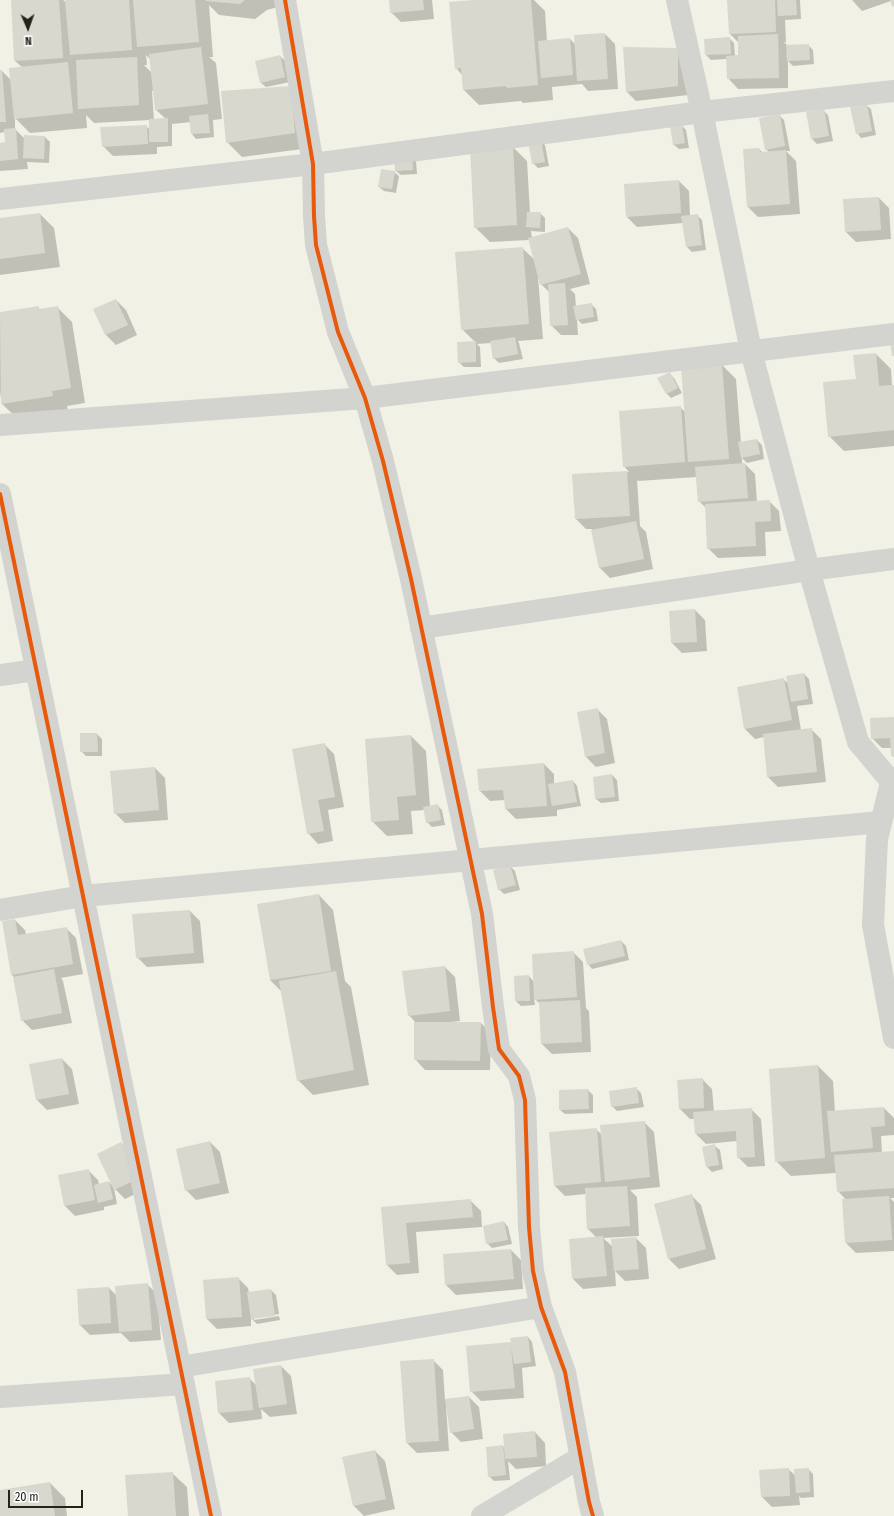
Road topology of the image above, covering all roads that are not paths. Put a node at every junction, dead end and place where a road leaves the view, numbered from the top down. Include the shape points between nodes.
1 (286, 0) edge
2 (677, 0) edge
3 (894, 91) edge
4 (702, 112) junction
5 (313, 164) junction
6 (0, 199) edge
7 (894, 334) edge
8 (751, 351) junction
9 (365, 398) junction
10 (0, 425) edge
11 (0, 494) edge
12 (894, 559) edge
13 (809, 570) junction
14 (421, 628) junction
15 (36, 670) junction
16 (0, 675) edge
17 (893, 784) edge
18 (881, 822) junction
19 (470, 860) junction
20 (83, 896) junction
21 (0, 910) edge
22 (894, 1038) edge
23 (541, 1307) junction
24 (182, 1376) junction
25 (0, 1397) edge
26 (581, 1457) junction
27 (211, 1516) edge
28 (482, 1516) edge
29 (593, 1516) edge

1 - 5 street
2 - 4 street
3 - 4 street
4 - 5 street
4 - 8 street
5 - 6 street
5 - 9 street via 316,245 338,332
7 - 8 street
8 - 9 street
8 - 13 street
9 - 10 street
9 - 14 street via 383,460
11 - 15 street
12 - 13 street
13 - 14 street
13 - 17 street via 858,742
14 - 19 street
15 - 16 street
15 - 20 street
17 - 18 street
18 - 19 street
18 - 22 street via 877,839 873,925
19 - 20 street
19 - 23 street via 482,914 499,1049 519,1076 525,1100 529,1227 533,1271
20 - 21 street
20 - 24 street
23 - 24 street
23 - 26 street via 565,1372
24 - 25 street
24 - 27 street
26 - 28 street
26 - 29 street

